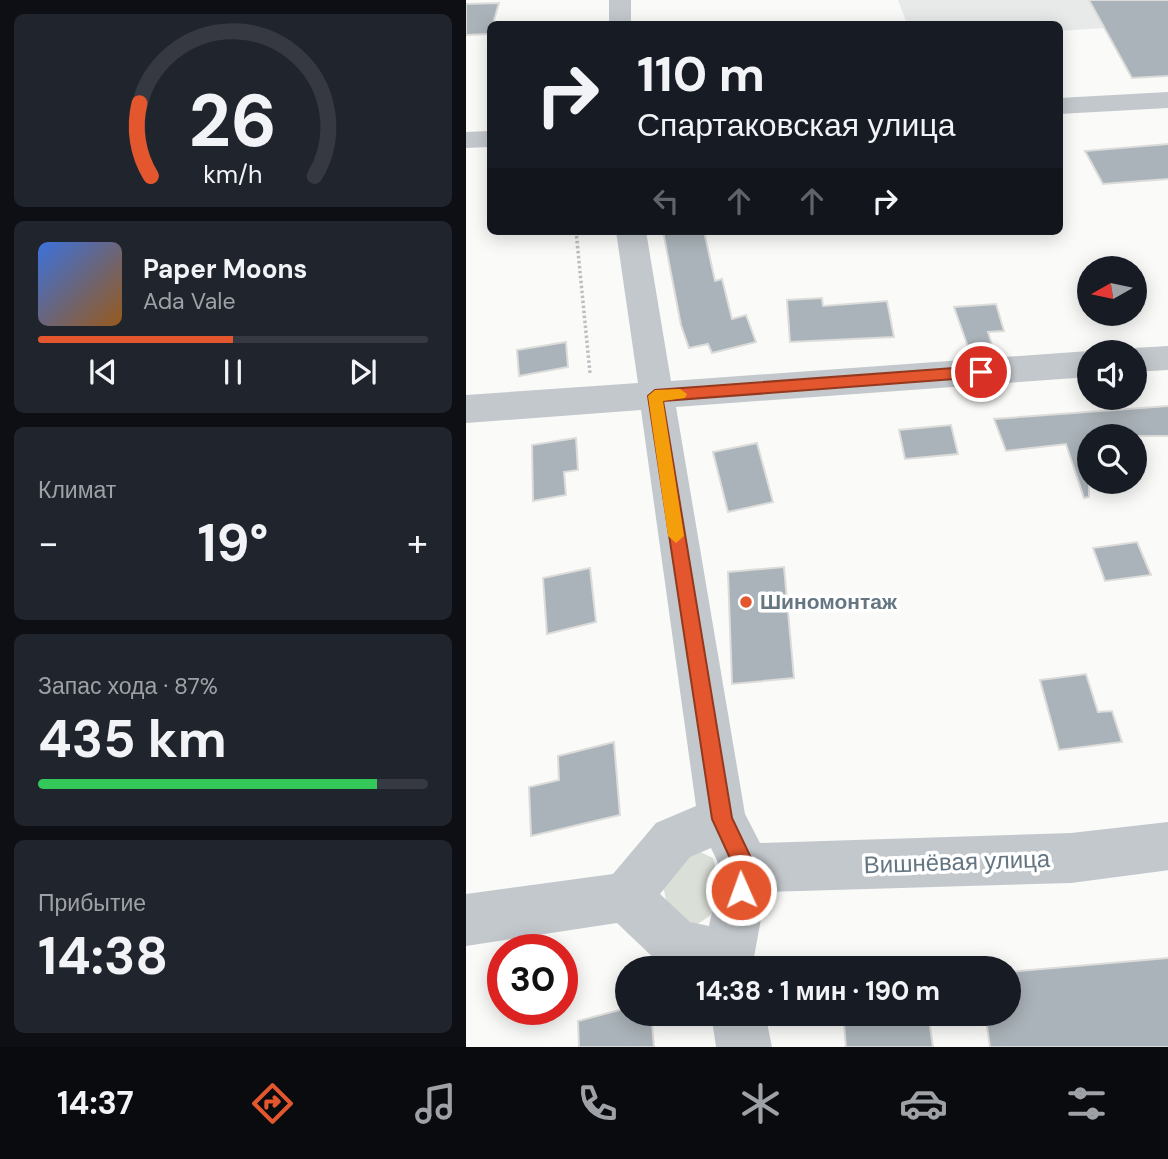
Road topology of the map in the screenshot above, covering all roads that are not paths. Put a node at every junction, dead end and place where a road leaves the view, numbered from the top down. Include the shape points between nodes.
1 (620, 0) edge
2 (620, 21) edge
3 (1168, 100) edge
4 (1063, 106) edge
5 (487, 139) edge
6 (466, 140) edge
7 (632, 235) edge
8 (1168, 358) edge
9 (1147, 359) edge
10 (1077, 364) edge
11 (655, 396) junction
12 (466, 409) edge
13 (722, 819) junction
14 (1168, 846) edge
15 (746, 868) junction
16 (626, 897) junction
17 (466, 920) edge
18 (711, 956) edge
19 (730, 956) edge
20 (740, 1026) edge
21 (744, 1047) edge

1 - 2 street
3 - 4 street
5 - 6 street
7 - 11 street
8 - 9 street
10 - 11 street
11 - 12 street
11 - 13 street
13 - 15 street
13 - 16 street via 673,840
14 - 15 street, Вишнёвая улица via 1071,858
15 - 19 street
16 - 17 street
16 - 18 street via 677,945
20 - 21 street

